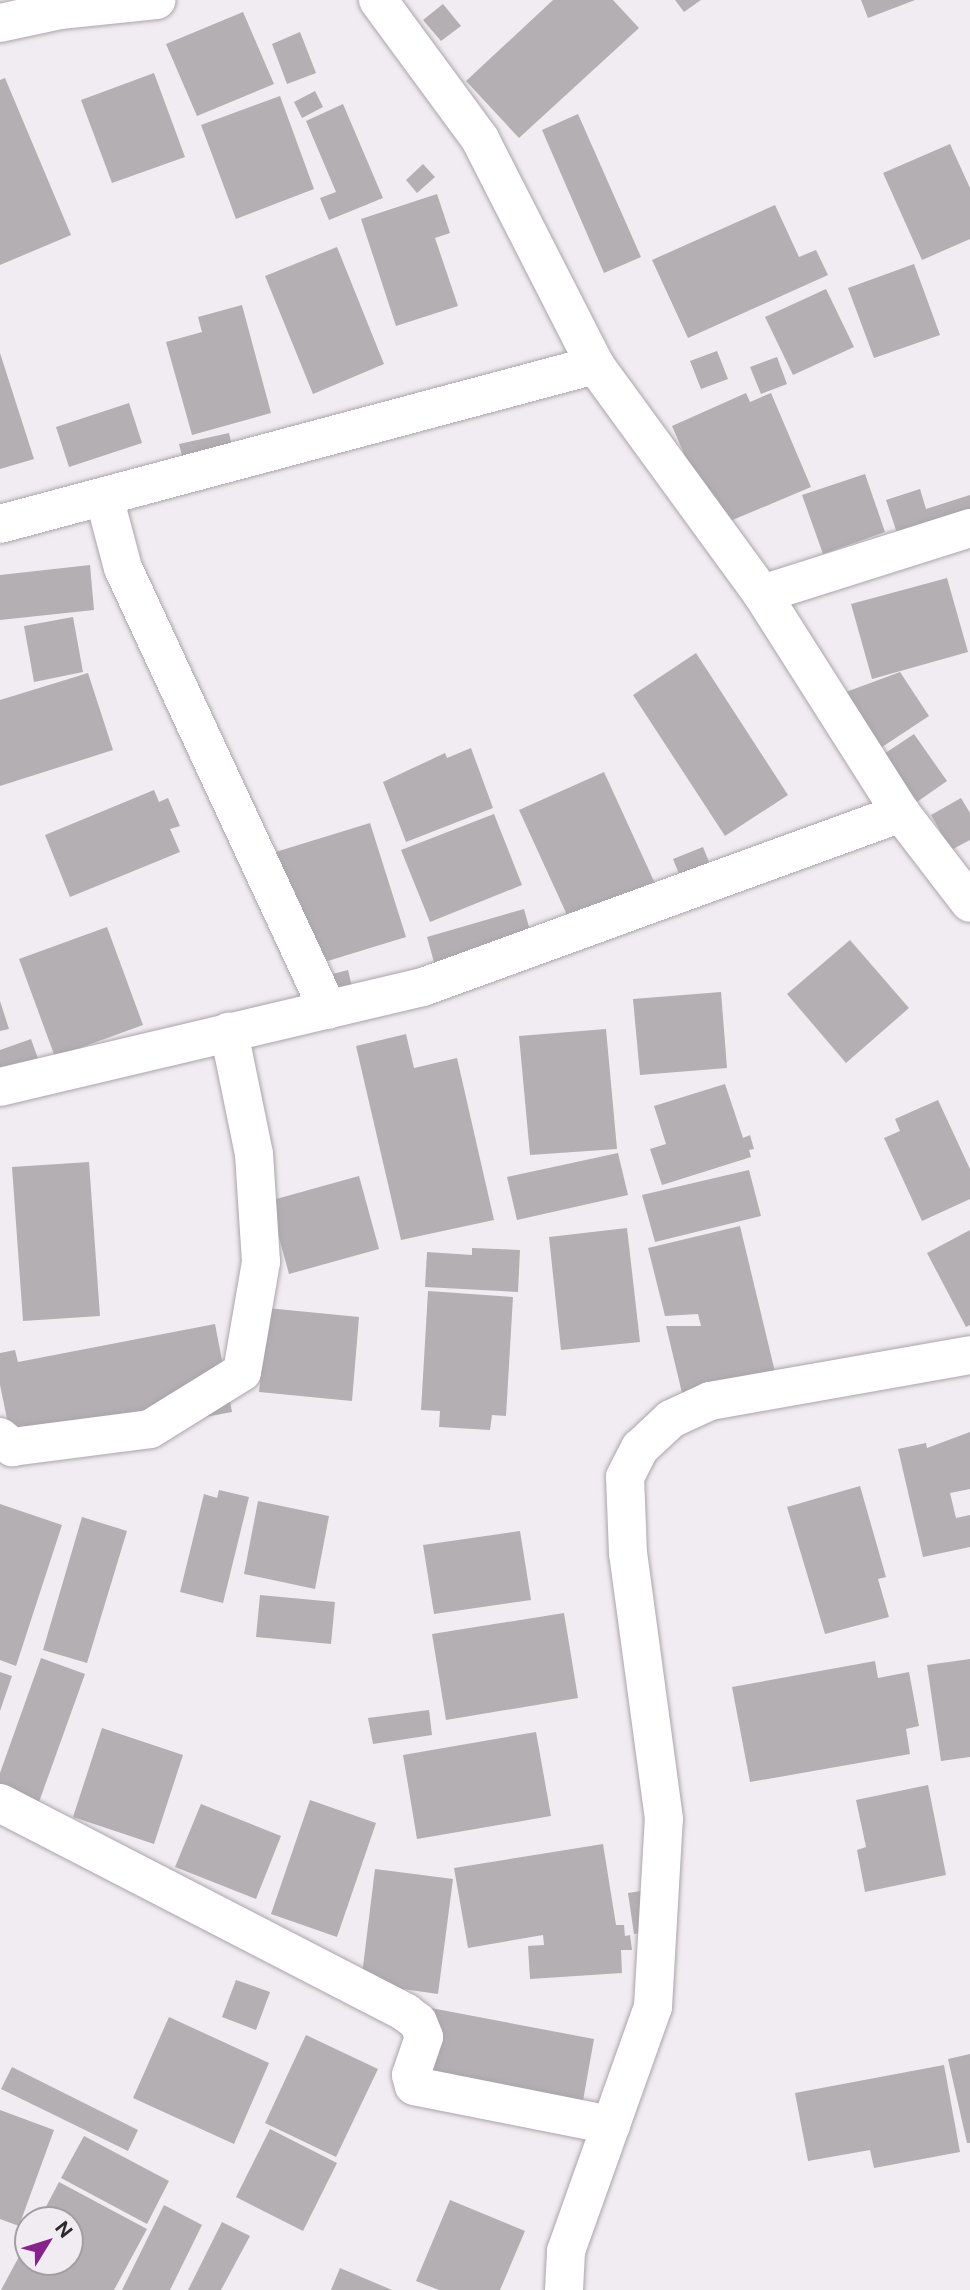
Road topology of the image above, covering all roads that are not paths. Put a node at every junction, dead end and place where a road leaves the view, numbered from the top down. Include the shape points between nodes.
1 (156, 0) edge
2 (379, 0) edge
3 (0, 23) edge
4 (595, 365) junction
5 (103, 497) junction
6 (0, 524) edge
7 (970, 528) edge
8 (762, 594) junction
9 (901, 813) junction
10 (970, 903) edge
11 (328, 1010) junction
12 (229, 1032) junction
13 (0, 1087) edge
14 (970, 1355) edge
15 (0, 1437) edge
16 (0, 1803) edge
17 (611, 2125) junction
18 (564, 2290) edge

1 - 3 street via 60,10
2 - 4 street via 480,139
4 - 5 street
4 - 8 street
5 - 6 street
5 - 11 street via 123,568
7 - 8 street
8 - 9 street
9 - 10 street
9 - 11 street via 423,987
11 - 12 street
12 - 13 street
12 - 15 street via 254,1154 261,1262 242,1372 150,1429 12,1447
14 - 17 street via 710,1401 671,1419 640,1448 625,1477 628,1554 664,1819 653,2007
16 - 17 street via 406,2013 418,2022 424,2037 411,2075 414,2085
17 - 18 street via 566,2250

